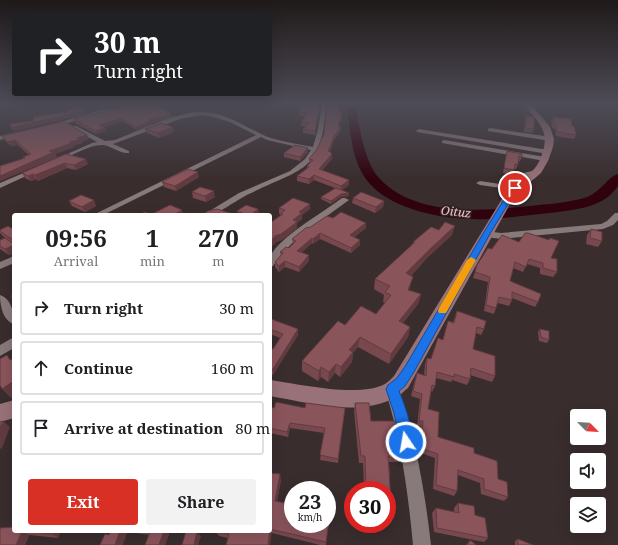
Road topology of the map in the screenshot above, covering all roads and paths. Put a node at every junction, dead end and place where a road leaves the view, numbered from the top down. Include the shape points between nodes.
1 (77, 128) edge
2 (151, 128) edge
3 (245, 128) edge
4 (320, 128) edge
5 (547, 128) edge
6 (419, 130) dead end
7 (490, 130) dead end
8 (22, 132) edge
9 (259, 136) junction
10 (0, 138) edge
11 (551, 139) junction
12 (431, 140) dead end
13 (106, 143) junction
14 (314, 149) junction
15 (127, 152) dead end
16 (546, 155) junction
17 (48, 164) edge
18 (41, 167) edge
19 (537, 172) junction
20 (480, 183) dead end
21 (0, 186) edge
22 (345, 200) dead end
23 (101, 213) edge
24 (210, 213) edge
25 (618, 215) edge
26 (487, 233) junction
27 (12, 260) edge
28 (272, 261) edge
29 (0, 266) edge
30 (0, 299) edge
31 (12, 317) edge
32 (12, 343) edge
33 (0, 351) edge
34 (272, 388) edge
35 (392, 389) junction
36 (12, 410) edge
37 (0, 413) edge
38 (422, 545) edge

1 - 13 street
2 - 13 street via 122,140
3 - 9 street
4 - 14 street
5 - 11 street
6 - 16 street
7 - 11 street
8 - 10 street
9 - 14 street
9 - 23 street
11 - 16 street
12 - 16 street
13 - 15 street
13 - 17 street via 94,144
14 - 24 street via 310,157 296,169
16 - 19 street
18 - 21 street
19 - 20 street via 517,177 501,186
19 - 26 street via 510,194
22 - 28 street via 301,229 281,248
25 - 26 street via 603,226 501,236
26 - 35 street via 410,368 401,382
27 - 29 street
30 - 31 street
32 - 33 street
34 - 35 street via 337,397 377,395
35 - 38 street via 400,413 412,471
36 - 37 street

